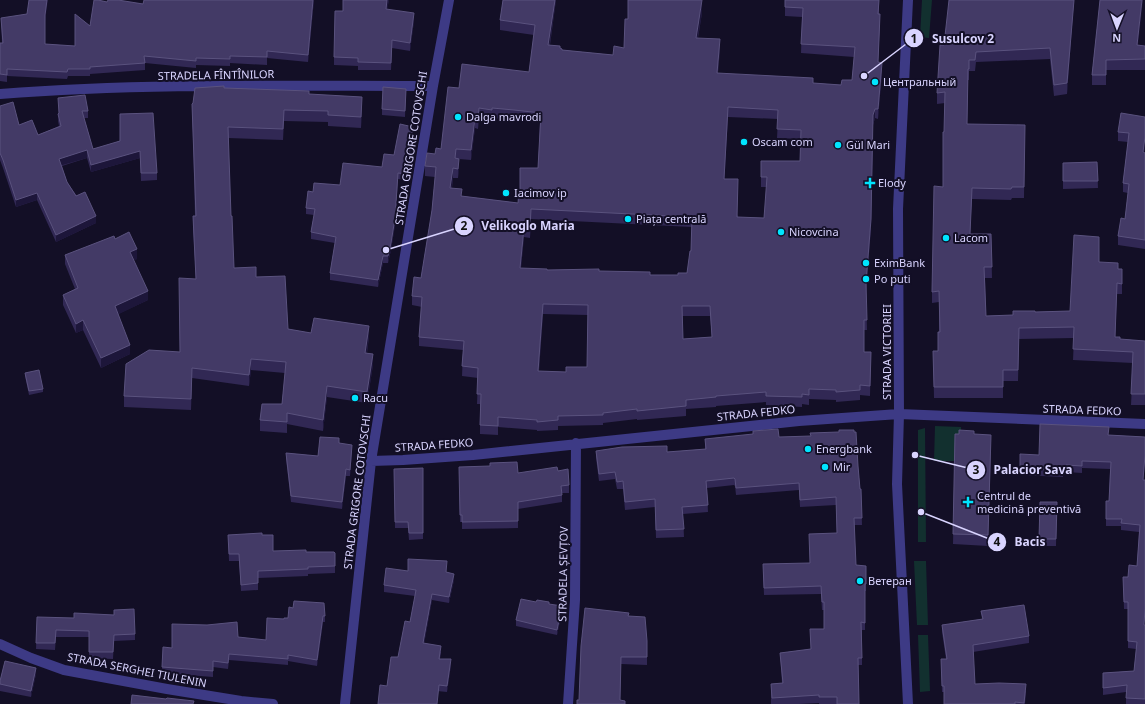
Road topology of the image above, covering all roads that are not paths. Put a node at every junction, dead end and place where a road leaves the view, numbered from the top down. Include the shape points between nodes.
1 (449, 0) edge
2 (908, 0) edge
3 (433, 86) junction
4 (0, 94) edge
5 (899, 414) junction
6 (1145, 424) edge
7 (576, 444) junction
8 (371, 461) junction
9 (0, 644) edge
10 (273, 704) edge
11 (345, 704) edge
12 (568, 704) edge
13 (908, 704) edge

1 - 3 street, STRADA GRIGORE COTOVSCHI
2 - 5 street, STRADA VICTORIEI via 898,209
3 - 4 street, STRADELA FÎNTÎNILOR via 187,86
3 - 8 street, STRADA GRIGORE COTOVSCHI
5 - 6 street, STRADA FEDKO
5 - 7 street, STRADA FEDKO via 799,421
5 - 13 street, STRADA VICTORIEI via 898,484
7 - 8 street, STRADA FEDKO via 473,455
7 - 12 street, STRADELA ȘEVȚOV via 575,600
8 - 11 street, STRADA GRIGORE COTOVSCHI
9 - 10 street, STRADA SERGHEI TIULENIN via 64,670 241,701

